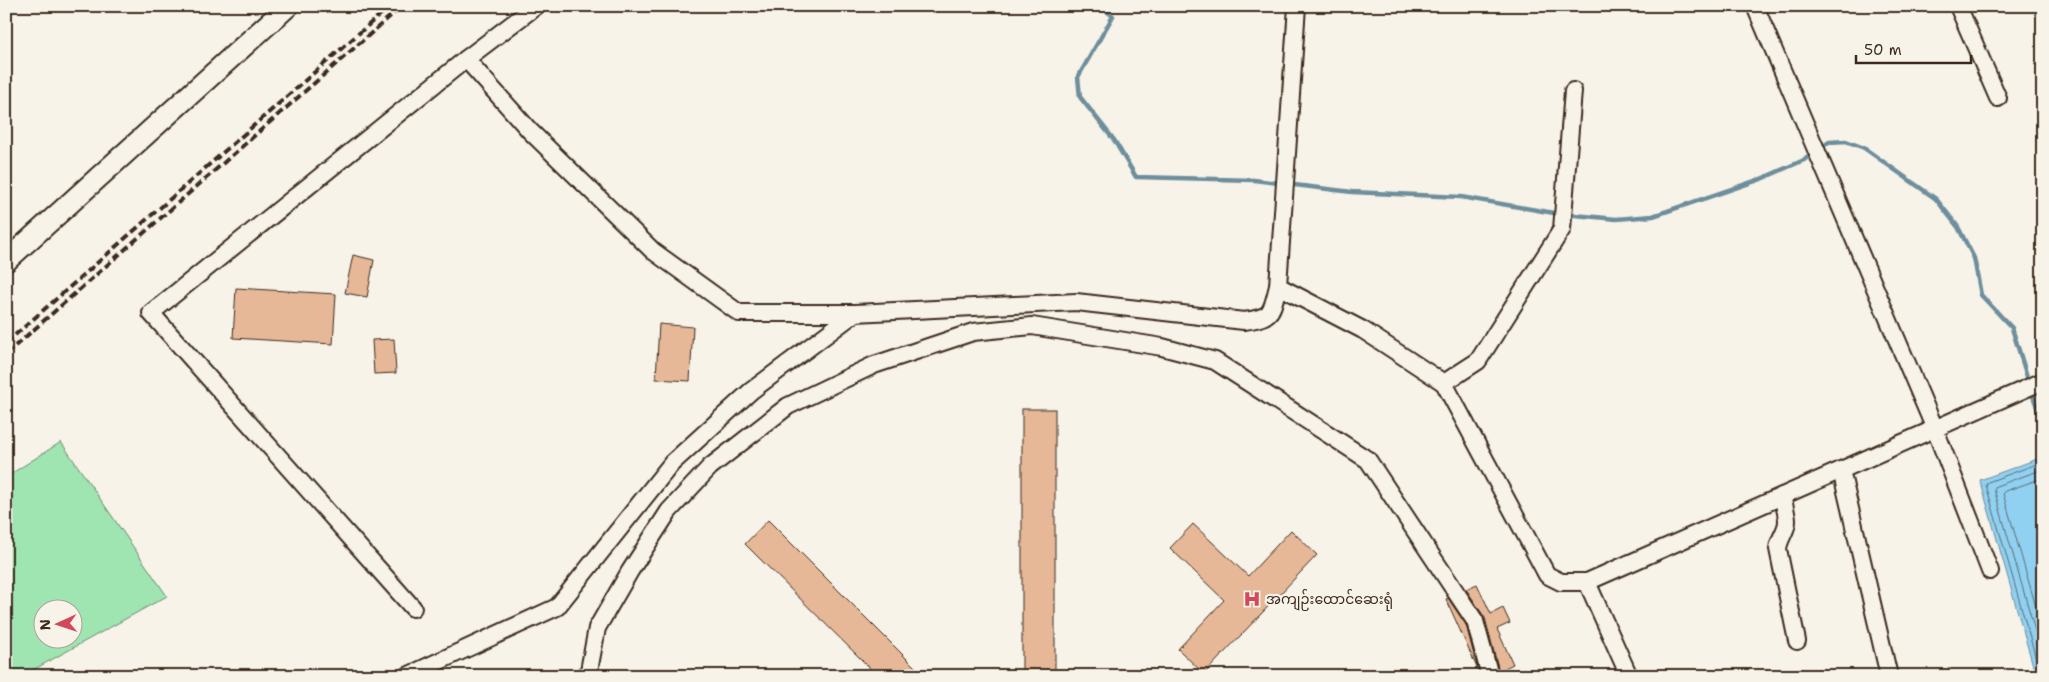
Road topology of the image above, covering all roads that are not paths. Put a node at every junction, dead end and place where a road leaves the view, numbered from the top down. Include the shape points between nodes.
1 (288, 6) edge
2 (536, 6) edge
3 (1297, 6) edge
4 (1755, 6) edge
5 (1958, 6) edge
6 (466, 59) junction
7 (1573, 91) dead end
8 (1998, 98) dead end
9 (6, 261) edge
10 (1278, 286) junction
11 (855, 313) junction
12 (2043, 381) edge
13 (1444, 383) junction
14 (1935, 429) junction
15 (1842, 470) junction
16 (1782, 496) junction
17 (1990, 571) dead end
18 (1587, 582) junction
19 (413, 608) dead end
20 (1797, 641) dead end
21 (408, 676) edge
22 (588, 676) edge
23 (1490, 676) edge
24 (1629, 676) edge
25 (1889, 676) edge

1 - 9 main road
2 - 6 street
3 - 10 street
4 - 14 street
5 - 8 street
6 - 11 street via 530,131 653,251 739,313
6 - 19 street via 151,313
7 - 13 street via 1562,229 1478,360
10 - 11 street via 1271,311 1262,318 1244,321 1076,302
10 - 13 street via 1363,330
11 - 21 street via 751,391 672,463 557,607
12 - 14 street
13 - 18 street via 1546,575 1561,582
14 - 15 street
14 - 17 street
15 - 16 street
15 - 25 street
16 - 18 street
16 - 20 street via 1788,522 1779,539 1778,549
18 - 24 street
22 - 23 street via 597,628 630,571 669,511 710,467 788,406 874,365 973,332 1032,326 1162,347 1215,361 1368,460 1475,621

